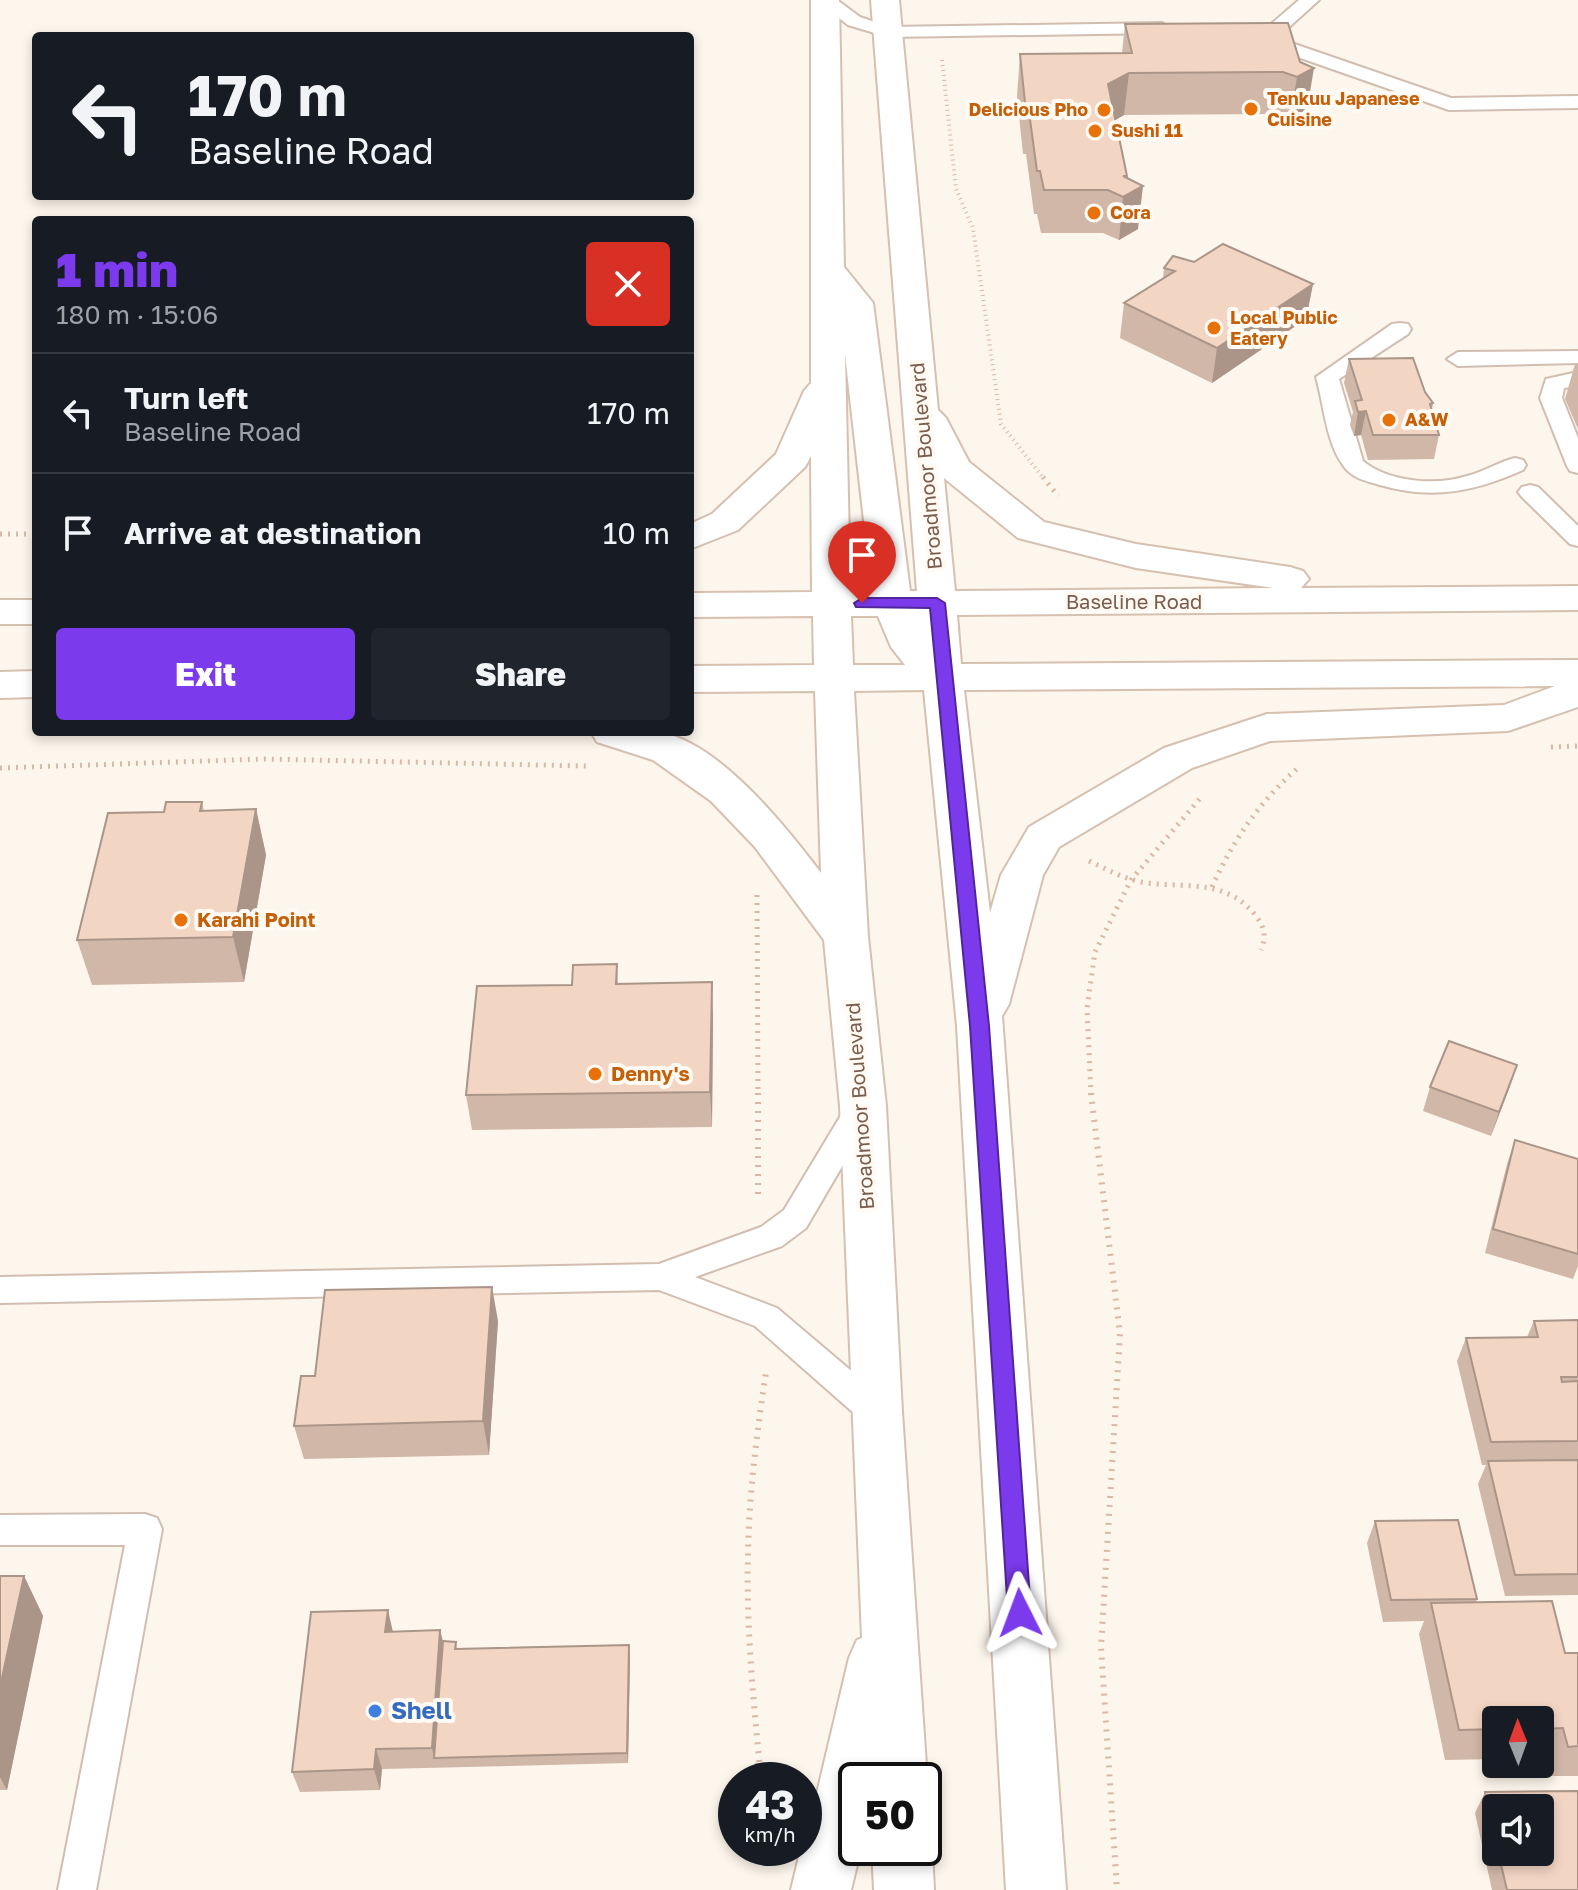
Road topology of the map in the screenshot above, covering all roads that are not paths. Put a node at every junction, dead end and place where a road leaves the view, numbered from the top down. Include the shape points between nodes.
1 (825, 0) edge
2 (885, 0) edge
3 (1310, 0) edge
4 (1187, 28) edge
5 (888, 32) junction
6 (1241, 32) edge
7 (1265, 39) junction
8 (1578, 102) edge
9 (828, 269) junction
10 (1400, 329) dead end
11 (1578, 357) edge
12 (1458, 359) dead end
13 (828, 374) junction
14 (1578, 379) edge
15 (920, 401) junction
16 (1515, 465) dead end
17 (1578, 466) edge
18 (1530, 492) dead end
19 (694, 536) edge
20 (1578, 539) edge
21 (1578, 598) edge
22 (1431, 600) junction
23 (892, 603) junction
24 (937, 603) junction
25 (831, 604) junction
26 (694, 605) edge
27 (0, 612) edge
28 (32, 612) edge
29 (1578, 673) edge
30 (834, 678) junction
31 (943, 678) junction
32 (694, 679) edge
33 (32, 684) edge
34 (0, 685) edge
35 (1578, 692) edge
36 (623, 736) edge
37 (846, 937) junction
38 (980, 1026) junction
39 (863, 1106) junction
40 (660, 1277) junction
41 (0, 1290) edge
42 (876, 1412) junction
43 (0, 1530) edge
44 (888, 1609) junction
45 (897, 1762) edge
46 (903, 1866) edge
47 (77, 1890) edge
48 (821, 1890) edge
49 (904, 1890) edge
50 (1036, 1890) edge

1 - 5 lane via 854,21
1 - 9 main road, Broadmoor Boulevard
2 - 5 main road, Broadmoor Boulevard
3 - 7 lane
4 - 5 lane
5 - 15 main road, Broadmoor Boulevard
6 - 7 lane
7 - 8 lane via 1449,104
9 - 13 main road, Broadmoor Boulevard
9 - 23 main road via 856,303
10 - 16 lane via 1327,377 1351,462 1379,478 1440,490 1469,486
11 - 12 lane
13 - 19 main road via 792,459 725,522
13 - 25 main road, Broadmoor Boulevard
14 - 17 lane via 1554,384 1551,398
15 - 22 main road via 954,468 1031,530 1136,556
15 - 24 main road, Broadmoor Boulevard
18 - 20 lane
21 - 22 main road, Baseline Road
22 - 24 main road, Baseline Road
23 - 24 main road, Baseline Road
23 - 25 main road, Baseline Road
23 - 31 main road via 910,647
24 - 31 main road, Broadmoor Boulevard
25 - 26 main road, Baseline Road
25 - 30 main road, Broadmoor Boulevard
27 - 28 main road
29 - 31 main road
30 - 31 main road
30 - 32 main road
30 - 37 main road, Broadmoor Boulevard
31 - 38 main road, Broadmoor Boulevard
33 - 34 main road
35 - 38 main road via 1508,718 1267,728 1178,758 1044,837 1022,875
36 - 37 main road via 673,752 715,781 768,834
37 - 39 main road, Broadmoor Boulevard
38 - 50 main road, Broadmoor Boulevard
39 - 40 lane via 795,1219 771,1237
39 - 42 main road, Broadmoor Boulevard
40 - 41 lane
40 - 42 lane via 766,1317
42 - 44 main road, Broadmoor Boulevard
43 - 47 lane via 145,1529
44 - 45 main road, Broadmoor Boulevard
44 - 48 main road
46 - 49 main road

